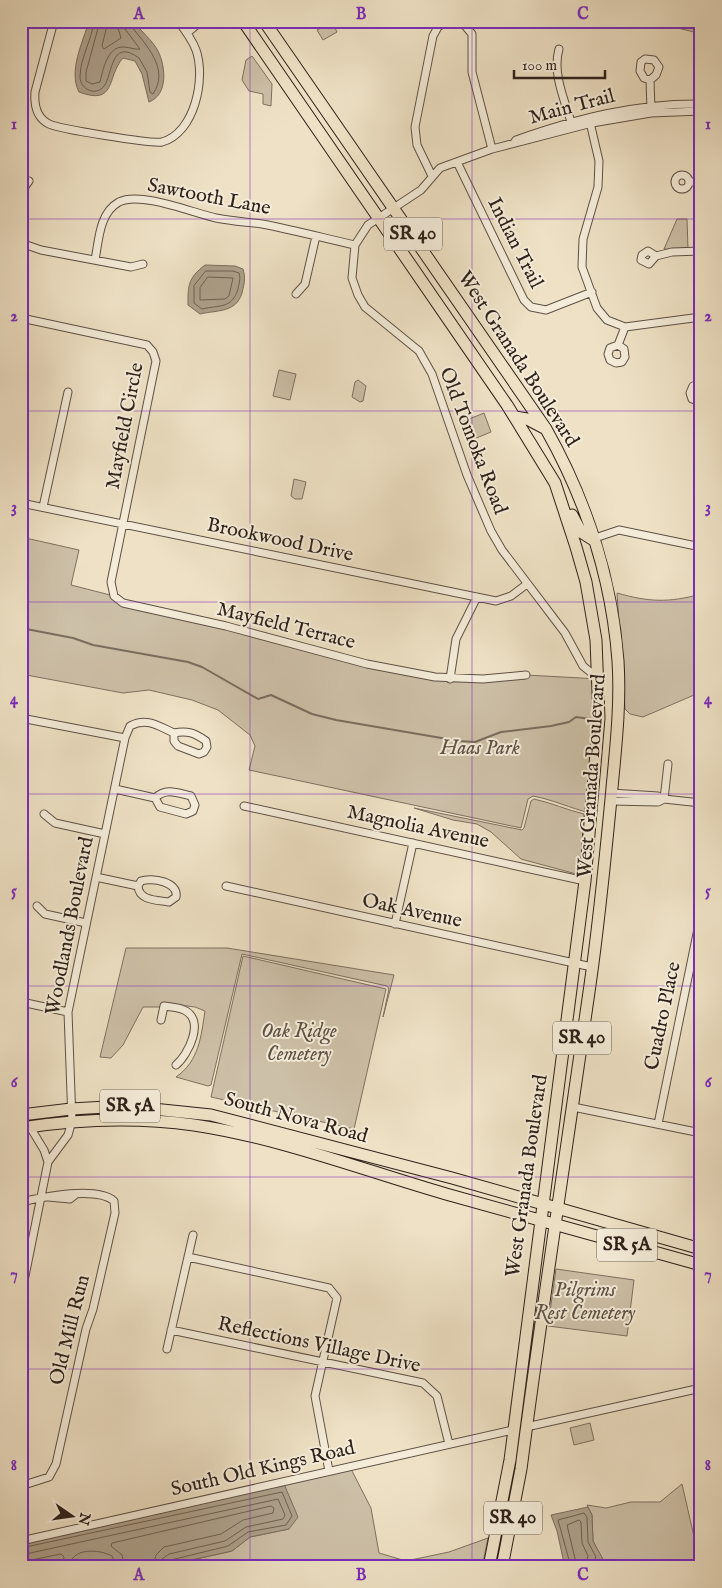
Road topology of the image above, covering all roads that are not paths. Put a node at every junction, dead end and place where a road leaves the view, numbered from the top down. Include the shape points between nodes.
1 (54, 21) edge
2 (178, 21) edge
3 (201, 21) edge
4 (243, 21) edge
5 (264, 21) edge
6 (447, 21) edge
7 (461, 21) edge
8 (187, 33) junction
9 (559, 49) dead end
10 (650, 80) dead end
11 (701, 104) edge
12 (651, 110) junction
13 (701, 111) edge
14 (590, 120) junction
15 (572, 125) junction
16 (492, 149) junction
17 (457, 162) junction
18 (432, 176) junction
19 (30, 181) dead end
20 (689, 182) dead end
21 (701, 182) edge
22 (21, 192) edge
23 (395, 208) junction
24 (378, 218) junction
25 (316, 236) junction
26 (21, 243) edge
27 (355, 245) junction
28 (701, 251) edge
29 (656, 256) dead end
30 (95, 260) junction
31 (143, 264) dead end
32 (592, 292) junction
33 (296, 294) dead end
34 (701, 317) edge
35 (21, 320) edge
36 (625, 327) junction
37 (618, 345) dead end
38 (701, 384) edge
39 (498, 391) junction
40 (68, 392) dead end
41 (701, 402) edge
42 (531, 405) junction
43 (515, 417) junction
44 (546, 429) junction
45 (555, 482) junction
46 (21, 503) edge
47 (43, 507) junction
48 (122, 524) junction
49 (592, 538) junction
50 (701, 546) edge
51 (576, 547) junction
52 (602, 565) junction
53 (527, 584) junction
54 (477, 597) junction
55 (526, 675) dead end
56 (450, 678) junction
57 (599, 679) junction
58 (619, 705) junction
59 (21, 718) edge
60 (174, 733) junction
61 (125, 738) junction
62 (668, 764) dead end
63 (595, 768) junction
64 (115, 788) junction
65 (611, 797) junction
66 (155, 798) junction
67 (664, 799) junction
68 (701, 803) edge
69 (244, 806) dead end
70 (44, 814) dead end
71 (105, 834) junction
72 (413, 842) junction
73 (96, 877) junction
74 (585, 881) junction
75 (138, 886) junction
76 (226, 886) dead end
77 (36, 906) dead end
78 (600, 908) junction
79 (701, 914) edge
80 (86, 923) junction
81 (395, 924) junction
82 (574, 963) junction
83 (592, 967) junction
84 (21, 999) edge
85 (68, 1012) junction
86 (160, 1020) dead end
87 (176, 1066) dead end
88 (573, 1107) junction
89 (71, 1108) junction
90 (21, 1115) edge
91 (237, 1120) junction
92 (72, 1122) junction
93 (658, 1124) junction
94 (26, 1128) edge
95 (234, 1133) junction
96 (701, 1133) edge
97 (48, 1162) junction
98 (397, 1164) junction
99 (367, 1170) junction
100 (45, 1197) junction
101 (21, 1202) edge
102 (542, 1203) junction
103 (556, 1207) junction
104 (540, 1220) junction
105 (554, 1224) junction
106 (193, 1235) dead end
107 (701, 1249) edge
108 (188, 1257) junction
109 (701, 1265) edge
110 (21, 1296) edge
111 (171, 1330) junction
112 (167, 1349) dead end
113 (324, 1362) junction
114 (701, 1388) edge
115 (516, 1401) junction
116 (526, 1427) junction
117 (513, 1430) junction
118 (449, 1444) junction
119 (522, 1455) junction
120 (329, 1471) junction
121 (21, 1486) edge
122 (504, 1495) junction
123 (21, 1541) edge
124 (490, 1567) edge
125 (502, 1567) edge

1 - 8 street via 35,92 34,103 41,118 59,128 161,142 183,129 197,100 196,51
2 - 8 street
3 - 8 street
4 - 24 main road, West Granada Boulevard / SR 40
5 - 23 main road, West Granada Boulevard / SR 40
6 - 18 street via 433,36 415,127 417,145
7 - 16 street via 472,34 472,72
9 - 15 street via 556,61 558,80
10 - 12 street
11 - 12 street, Main Trail
12 - 13 street, Main Trail
12 - 14 street, Main Trail
14 - 15 street, Main Trail
14 - 32 street via 599,161 598,187 583,239 582,267
15 - 16 street, Main Trail via 522,143
16 - 17 street, Main Trail
17 - 18 street, Main Trail via 440,168
17 - 32 street, Indian Trail via 524,300 531,307 546,310
18 - 23 street, Main Trail via 421,190
19 - 22 street
20 - 21 street
23 - 24 street, Main Trail
23 - 42 main road, West Granada Boulevard / SR 40
24 - 27 street via 362,232
24 - 39 main road, West Granada Boulevard / SR 40
25 - 27 street, Sawtooth Lane
25 - 30 street, Sawtooth Lane via 128,199 112,207 102,222
25 - 33 street via 305,284
26 - 30 street
27 - 53 street, Old Tomoka Road via 352,278 358,295 365,307 419,352 432,374 483,514 502,550
28 - 29 street
30 - 31 street via 131,268
32 - 36 street via 597,308 607,320
34 - 36 street
35 - 48 street, Mayfield Circle via 146,345 153,352 156,361
36 - 37 street
38 - 41 street via 693,386 690,395
39 - 42 main road via 512,401
39 - 43 main road, West Granada Boulevard / SR 40
40 - 47 street
42 - 44 main road, West Granada Boulevard / SR 40
43 - 44 main road
43 - 45 main road, West Granada Boulevard / SR 40
44 - 49 main road, West Granada Boulevard / SR 40 via 576,488
45 - 49 main road via 580,532
45 - 51 main road, West Granada Boulevard / SR 40
46 - 47 street, Brookwood Drive
47 - 48 street, Brookwood Drive
48 - 54 street, Brookwood Drive
48 - 56 street, Mayfield Terrace via 111,582 114,596 122,603 226,626 367,664
49 - 50 street via 619,530
49 - 52 main road, West Granada Boulevard / SR 40
51 - 52 main road via 590,553
51 - 57 main road, West Granada Boulevard / SR 40 via 593,620
52 - 58 main road, West Granada Boulevard / SR 40 via 615,638
53 - 54 street, Brookwood Drive via 512,596 496,601
53 - 57 street, Old Tomoka Road via 565,633 583,666
54 - 56 street via 456,639
55 - 56 street, Mayfield Terrace
57 - 58 main road via 612,689
57 - 63 main road, West Granada Boulevard / SR 40
58 - 65 main road, West Granada Boulevard / SR 40
59 - 61 street
60 - 60 street via 174,741 192,752 199,754 207,747 206,741 199,736 184,730
60 - 61 street via 140,721 130,726
61 - 64 street, Woodlands Boulevard
62 - 67 street
63 - 65 main road via 600,787
63 - 74 main road, West Granada Boulevard / SR 40
64 - 66 street
64 - 71 street, Woodlands Boulevard
65 - 67 street via 658,802
65 - 78 main road, West Granada Boulevard / SR 40
66 - 66 street via 160,807 186,814 193,811 195,805 191,796 168,791
67 - 68 street
69 - 72 street, Magnolia Avenue
70 - 71 street via 55,823
71 - 73 street, Woodlands Boulevard
72 - 74 street, Magnolia Avenue
72 - 81 street
73 - 75 street
73 - 80 street, Woodlands Boulevard
74 - 78 main road via 595,890
74 - 82 main road, West Granada Boulevard / SR 40
75 - 75 street via 144,897 169,902 176,897 173,885 149,879 141,881
76 - 81 street, Oak Avenue
77 - 80 street via 45,914
78 - 83 main road, West Granada Boulevard / SR 40
79 - 93 street, Cuadro Place
80 - 85 street, Woodlands Boulevard
81 - 82 street, Oak Avenue
82 - 83 street, Oak Avenue
82 - 102 main road, West Granada Boulevard / SR 40
83 - 88 main road, West Granada Boulevard / SR 40
84 - 85 street via 26,1003
85 - 89 street, Woodlands Boulevard
86 - 87 street via 164,1006 184,1010 191,1016 194,1026 191,1045
88 - 93 street
88 - 103 main road, West Granada Boulevard / SR 40
89 - 90 main road, South Nova Road / SR 5A
89 - 91 main road, South Nova Road / SR 5A via 143,1107
89 - 92 street, Woodlands Boulevard
91 - 95 street
91 - 98 main road, South Nova Road / SR 5A
92 - 94 main road, South Nova Road / SR 5A
92 - 95 main road, South Nova Road / SR 5A via 154,1121
92 - 97 street via 68,1135
93 - 96 street
94 - 97 street via 44,1150
95 - 99 main road, South Nova Road / SR 5A
97 - 100 street
98 - 99 main road via 386,1169
98 - 102 main road, South Nova Road / SR 5A
99 - 104 main road, South Nova Road / SR 5A
100 - 101 street, Old Mill Run
100 - 110 street
100 - 121 street, Old Mill Run via 70,1199 75,1195 100,1194 114,1201 115,1213 56,1464 49,1478
102 - 103 main road, South Nova Road / SR 5A
102 - 104 main road, West Granada Boulevard / SR 40
103 - 105 main road, West Granada Boulevard / SR 40
103 - 107 main road, SR 5A
104 - 105 main road, SR 5A
104 - 115 main road, West Granada Boulevard / SR 40
105 - 109 main road, SR 5A
105 - 116 main road, West Granada Boulevard / SR 40
106 - 108 street
108 - 111 street
108 - 113 street via 329,1288 338,1298
111 - 112 street
111 - 113 street, Reflections Village Drive
113 - 118 street, Reflections Village Drive via 428,1386 437,1396
113 - 120 street via 316,1404
114 - 116 street
115 - 116 main road
115 - 117 main road, West Granada Boulevard / SR 40
116 - 119 main road, West Granada Boulevard / SR 40
117 - 118 street, South Old Kings Road
117 - 119 main road via 519,1439
117 - 122 main road, West Granada Boulevard / SR 40
118 - 120 street, South Old Kings Road
119 - 125 main road, West Granada Boulevard / SR 40
120 - 123 street, South Old Kings Road
122 - 124 main road, West Granada Boulevard / SR 40
122 - 125 main road via 507,1512 498,1557

